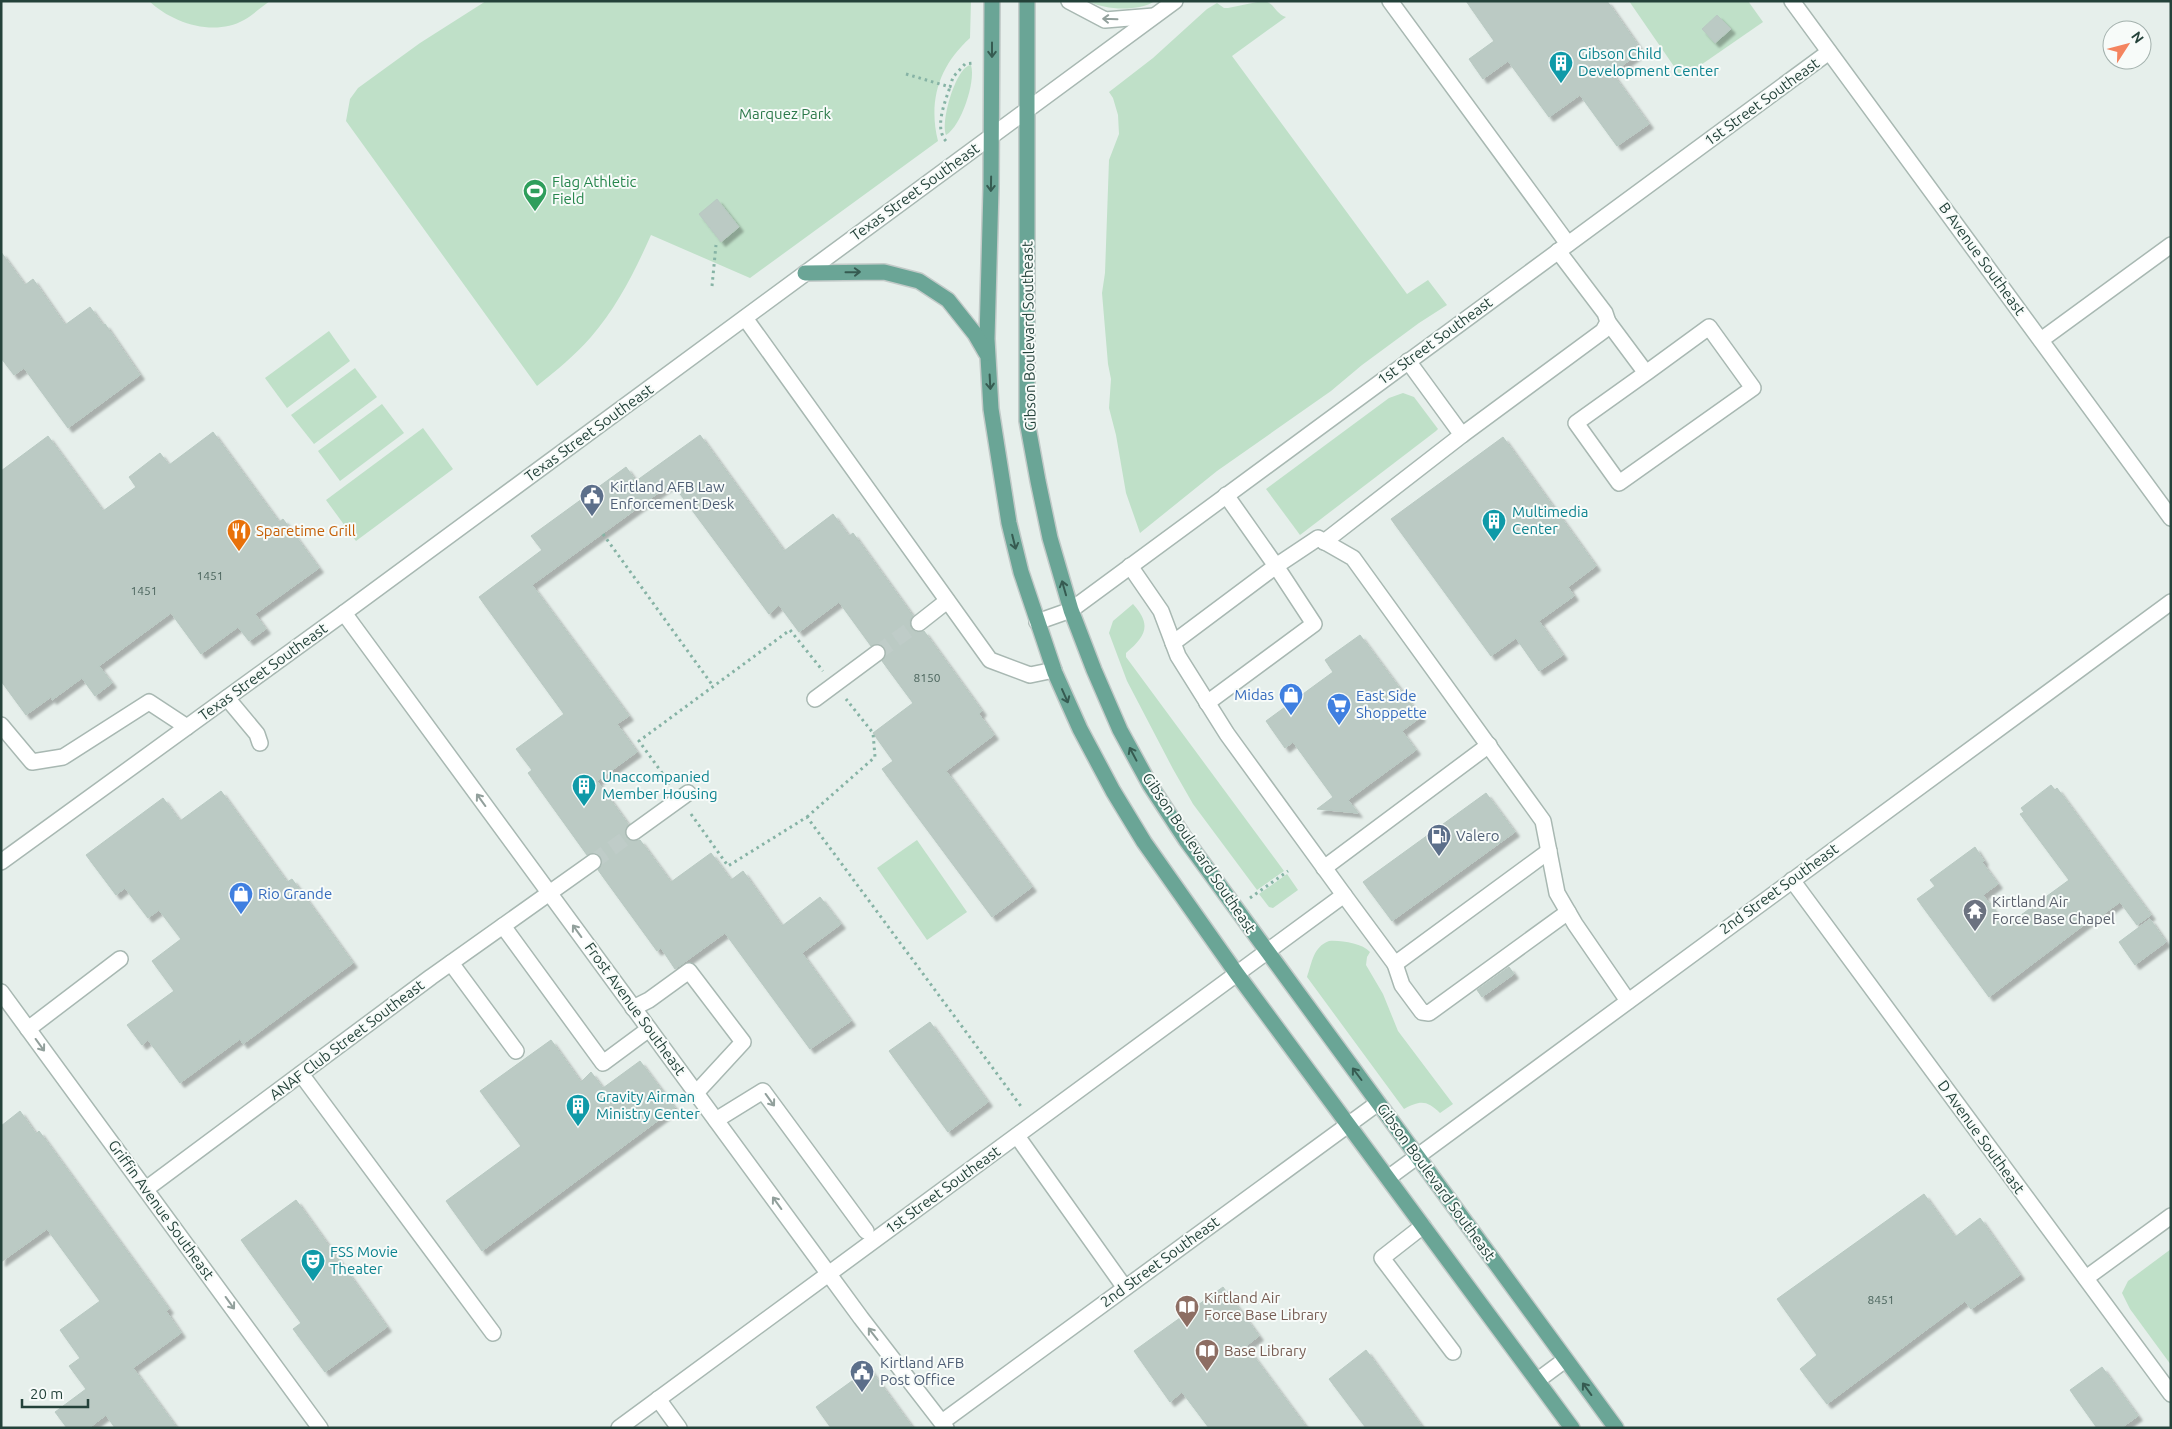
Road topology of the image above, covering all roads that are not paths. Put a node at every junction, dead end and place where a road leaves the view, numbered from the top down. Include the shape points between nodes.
1 (992, 1) edge
2 (1027, 1) edge
3 (1069, 1) edge
4 (1176, 1) edge
5 (1390, 1) edge
6 (1792, 1) edge
7 (1156, 16) junction
8 (1829, 52) junction
9 (1026, 111) junction
10 (992, 136) junction
11 (2171, 245) edge
12 (1563, 247) junction
13 (805, 273) junction
14 (745, 318) junction
15 (1608, 322) junction
16 (2041, 340) junction
17 (988, 356) junction
18 (1408, 361) junction
19 (1646, 373) junction
20 (1462, 435) junction
21 (1226, 495) junction
22 (2171, 518) edge
23 (1324, 542) junction
24 (1130, 566) junction
25 (1276, 566) junction
26 (947, 601) junction
27 (2171, 602) edge
28 (1070, 610) junction
29 (344, 613) junction
30 (1037, 622) junction
31 (918, 624) tunnel mouth
32 (1173, 643) junction
33 (877, 653) tunnel mouth
34 (1054, 670) junction
35 (227, 698) junction
36 (815, 699) dead end
37 (1207, 703) junction
38 (1, 725) edge
39 (187, 727) junction
40 (260, 743) dead end
41 (1489, 745) junction
42 (684, 796) road end
43 (634, 832) tunnel mouth
44 (1549, 851) junction
45 (1, 862) edge
46 (593, 862) tunnel mouth
47 (1324, 868) junction
48 (1792, 880) junction
49 (549, 892) junction
50 (1344, 895) junction
51 (1568, 912) junction
52 (503, 926) junction
53 (1267, 953) junction
54 (120, 959) dead end
55 (451, 962) junction
56 (1395, 964) junction
57 (1237, 974) junction
58 (1, 992) edge
59 (1628, 1001) junction
60 (633, 1008) junction
61 (28, 1029) junction
62 (649, 1029) junction
63 (516, 1051) dead end
64 (301, 1074) junction
65 (696, 1093) junction
66 (1378, 1103) junction
67 (716, 1120) junction
68 (1349, 1125) junction
69 (1017, 1136) junction
70 (1418, 1157) junction
71 (1388, 1178) junction
72 (146, 1190) junction
73 (2171, 1216) edge
74 (1424, 1226) junction
75 (866, 1230) dead end
76 (828, 1274) junction
77 (2086, 1278) junction
78 (1125, 1288) junction
79 (493, 1334) dead end
80 (1453, 1352) dead end
81 (1565, 1360) junction
82 (1538, 1380) junction
83 (2171, 1394) edge
84 (658, 1399) junction
85 (944, 1425) edge
86 (320, 1428) edge
87 (619, 1428) edge
88 (679, 1428) edge
89 (1572, 1428) edge
90 (1616, 1428) edge

1 -> 10 main road
2 - 9 main road, Gibson Boulevard Southeast
7 -> 3 street via 1105,20
4 - 7 street, Texas Street Southeast
5 - 12 street
6 - 8 street, B Avenue Southeast
7 - 9 street, Texas Street Southeast
8 - 12 street, 1st Street Southeast
8 - 16 street, B Avenue Southeast
9 - 10 street, Texas Street Southeast
28 -> 9 main road, Gibson Boulevard Southeast via 1050,538 1028,421
10 - 13 street, Texas Street Southeast
10 -> 17 main road
11 - 16 street
12 - 15 street
12 - 18 street, 1st Street Southeast
13 - 14 street, Texas Street Southeast
13 -> 17 main road via 884,272 919,281 948,300
14 - 26 street
14 - 29 street, Texas Street Southeast
15 - 19 street
15 - 20 street via 1603,331
16 - 22 street, B Avenue Southeast
17 -> 30 main road via 991,409 1009,523
18 - 20 street
18 - 21 street, 1st Street Southeast
19 - 19 street via 1709,327 1752,388 1620,483 1576,422
20 - 23 street
21 - 24 street, 1st Street Southeast
21 - 25 street
23 - 25 street via 1318,538
23 - 41 street via 1353,558
24 - 28 street, 1st Street Southeast
24 - 32 street via 1161,611
25 - 32 street
25 - 37 street via 1314,624
26 - 31 street
26 - 34 street via 990,660 1030,675
27 - 48 street, 2nd Street Southeast
28 - 30 street, 1st Street Southeast
53 -> 28 main road, Gibson Boulevard Southeast via 1150,785 1120,730
29 - 35 street, Texas Street Southeast
49 -> 29 street, Frost Avenue Southeast
30 - 34 main road
32 - 37 street
33 - 36 street
34 -> 57 main road via 1113,791 1144,842
35 - 39 street, Texas Street Southeast
35 - 40 street
37 - 47 street
38 - 39 street via 32,762 63,757 149,702
39 - 45 street, Texas Street Southeast
41 - 44 street via 1543,821
41 - 47 street
42 - 43 street
44 - 51 street via 1557,892
44 - 56 street
46 - 49 street, ANAF Club Street Southeast
47 - 50 street
48 - 59 street, 2nd Street Southeast
48 - 77 street, D Avenue Southeast
49 - 52 street, ANAF Club Street Southeast
60 -> 49 street, Frost Avenue Southeast
50 - 53 street, 1st Street Southeast
50 - 56 street
51 - 56 street via 1429,1013 1422,1012 1402,985
51 - 59 street
52 - 55 street, ANAF Club Street Southeast
52 - 62 street via 603,1063
53 - 57 street, 1st Street Southeast
66 -> 53 main road, Gibson Boulevard Southeast
54 - 61 street
55 - 63 street
55 - 64 street, ANAF Club Street Southeast
57 - 68 main road
57 - 69 street, 1st Street Southeast
58 - 61 street, Griffin Avenue Southeast
59 - 70 street, 2nd Street Southeast
60 - 62 street, Frost Avenue Southeast
60 - 65 street via 689,971 743,1042
61 -> 72 street, Griffin Avenue Southeast
62 - 65 street, Frost Avenue Southeast
64 - 72 street, ANAF Club Street Southeast
64 - 79 street
65 - 67 street, Frost Avenue Southeast
66 - 68 street, 2nd Street Southeast
66 - 70 main road, Gibson Boulevard Southeast
67 -> 75 street via 764,1091
76 -> 67 street, Frost Avenue Southeast
68 - 71 main road
68 - 78 street, 2nd Street Southeast
69 - 76 street, 1st Street Southeast
69 - 78 street
70 - 71 street, 2nd Street Southeast
70 - 81 main road, Gibson Boulevard Southeast
71 - 74 main road
72 -> 86 street, Griffin Avenue Southeast
73 - 77 street
74 - 80 street via 1382,1258
74 - 82 main road
76 - 84 street, 1st Street Southeast
85 -> 76 street, Frost Avenue Southeast
77 - 83 street, D Avenue Southeast
78 - 85 street, 2nd Street Southeast
81 - 82 street
90 -> 81 main road, Gibson Boulevard Southeast
82 - 89 main road
84 - 87 street, 1st Street Southeast
84 - 88 street

